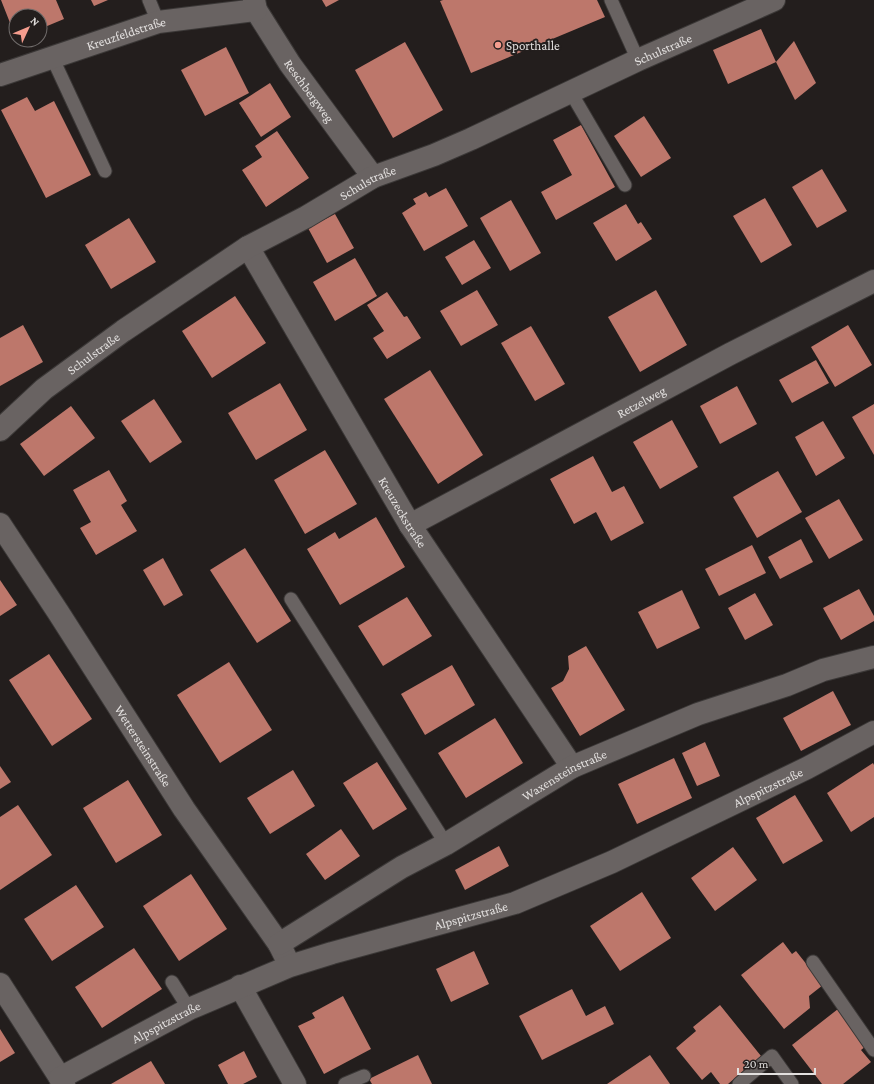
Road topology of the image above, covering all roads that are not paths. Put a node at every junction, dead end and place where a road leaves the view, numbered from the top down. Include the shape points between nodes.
1 (149, 0) edge
2 (611, 0) edge
3 (774, 0) edge
4 (255, 5) edge
5 (158, 22) junction
6 (52, 57) junction
7 (638, 60) junction
8 (0, 76) edge
9 (570, 91) junction
10 (105, 170) dead end
11 (374, 177) junction
12 (625, 185) dead end
13 (248, 248) junction
14 (874, 281) edge
15 (0, 430) edge
16 (0, 524) edge
17 (410, 525) junction
18 (291, 599) dead end
19 (874, 657) edge
20 (874, 732) edge
21 (572, 768) junction
22 (446, 844) junction
23 (279, 944) junction
24 (813, 962) dead end
25 (290, 966) junction
26 (172, 982) dead end
27 (0, 984) edge
28 (240, 986) junction
29 (189, 1009) junction
30 (874, 1050) edge
31 (364, 1076) dead end
32 (62, 1081) edge
33 (295, 1084) edge
34 (345, 1084) edge
35 (739, 1084) edge
36 (792, 1084) edge

1 - 5 lane
2 - 7 lane
3 - 7 street, Schulstraße
4 - 5 street, Kreuzfeldstraße
4 - 11 street, Reschbergweg via 290,64
5 - 6 street, Kreuzfeldstraße
6 - 8 street, Kreuzfeldstraße
6 - 10 lane
7 - 9 street, Schulstraße
9 - 11 street, Schulstraße via 471,139
9 - 12 lane
11 - 13 street, Schulstraße
13 - 15 street, Schulstraße via 123,331 44,389
13 - 17 street, Kreuzeckstraße
14 - 17 street, Retzelweg via 730,354
16 - 23 street, Wettersteinstraße via 184,809
17 - 21 street, Kreuzeckstraße
18 - 22 lane
19 - 21 street, Waxensteinstraße via 823,670 787,685 698,714
20 - 25 street, Alpspitzstraße via 807,768 612,862 515,903
21 - 22 street, Waxensteinstraße
22 - 23 street, Waxensteinstraße via 402,867
23 - 25 street, Wettersteinstraße
24 - 30 lane
25 - 28 street, Alpspitzstraße
26 - 29 lane
27 - 32 street
28 - 29 street, Alpspitzstraße
28 - 33 street
29 - 32 street, Alpspitzstraße
31 - 34 lane
35 - 36 lane via 772,1056

